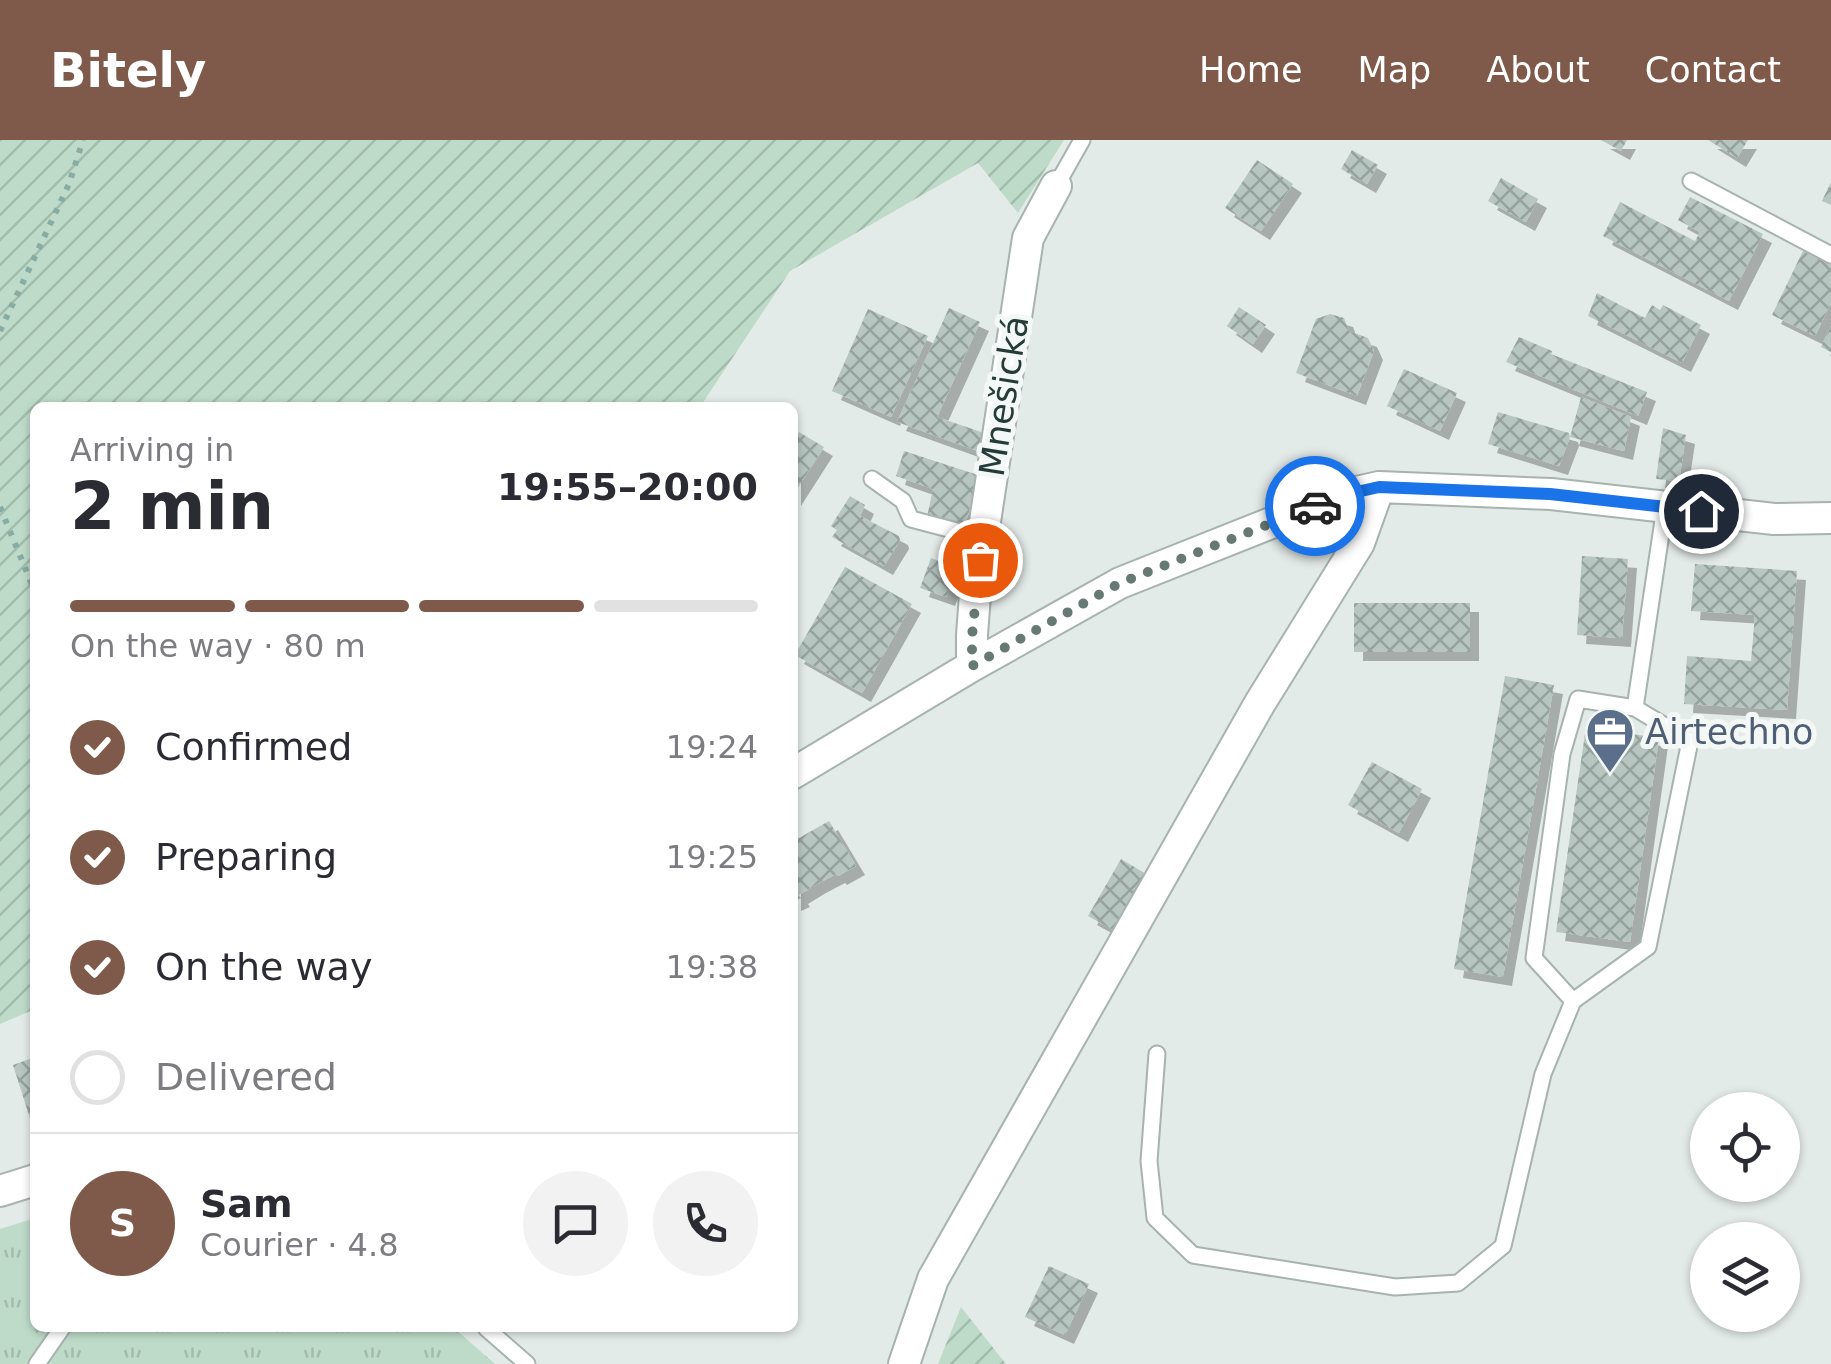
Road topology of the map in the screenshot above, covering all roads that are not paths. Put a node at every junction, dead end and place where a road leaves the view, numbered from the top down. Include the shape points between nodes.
1 (1082, 140) edge
2 (1691, 182) dead end
3 (1056, 186) joint
4 (1831, 255) edge
5 (872, 480) dead end
6 (1379, 487) junction
7 (1665, 507) junction
8 (1831, 518) edge
9 (983, 538) junction
10 (972, 666) junction
11 (1635, 708) junction
12 (798, 770) edge
13 (1573, 1002) junction
14 (1157, 1054) dead end
15 (30, 1182) edge
16 (0, 1191) edge
17 (59, 1332) edge
18 (490, 1332) edge
19 (37, 1364) edge
20 (526, 1364) edge
21 (904, 1364) edge

1 - 3 lane, Mnešická
2 - 4 lane
3 - 9 street, Mnešická via 1028,238
5 - 9 lane via 903,501 911,520
6 - 7 street
6 - 10 street via 1339,496 1120,583
6 - 21 street via 1359,543 1260,704 933,1280
7 - 8 street
7 - 11 lane
9 - 10 street, Mnešická
10 - 12 street
11 - 13 lane via 1690,741 1648,946
11 - 13 lane via 1578,699 1562,754 1534,958
13 - 14 lane via 1543,1074 1503,1246 1458,1284 1394,1287 1193,1256 1155,1218 1148,1160
15 - 16 street
17 - 19 lane
18 - 20 lane

